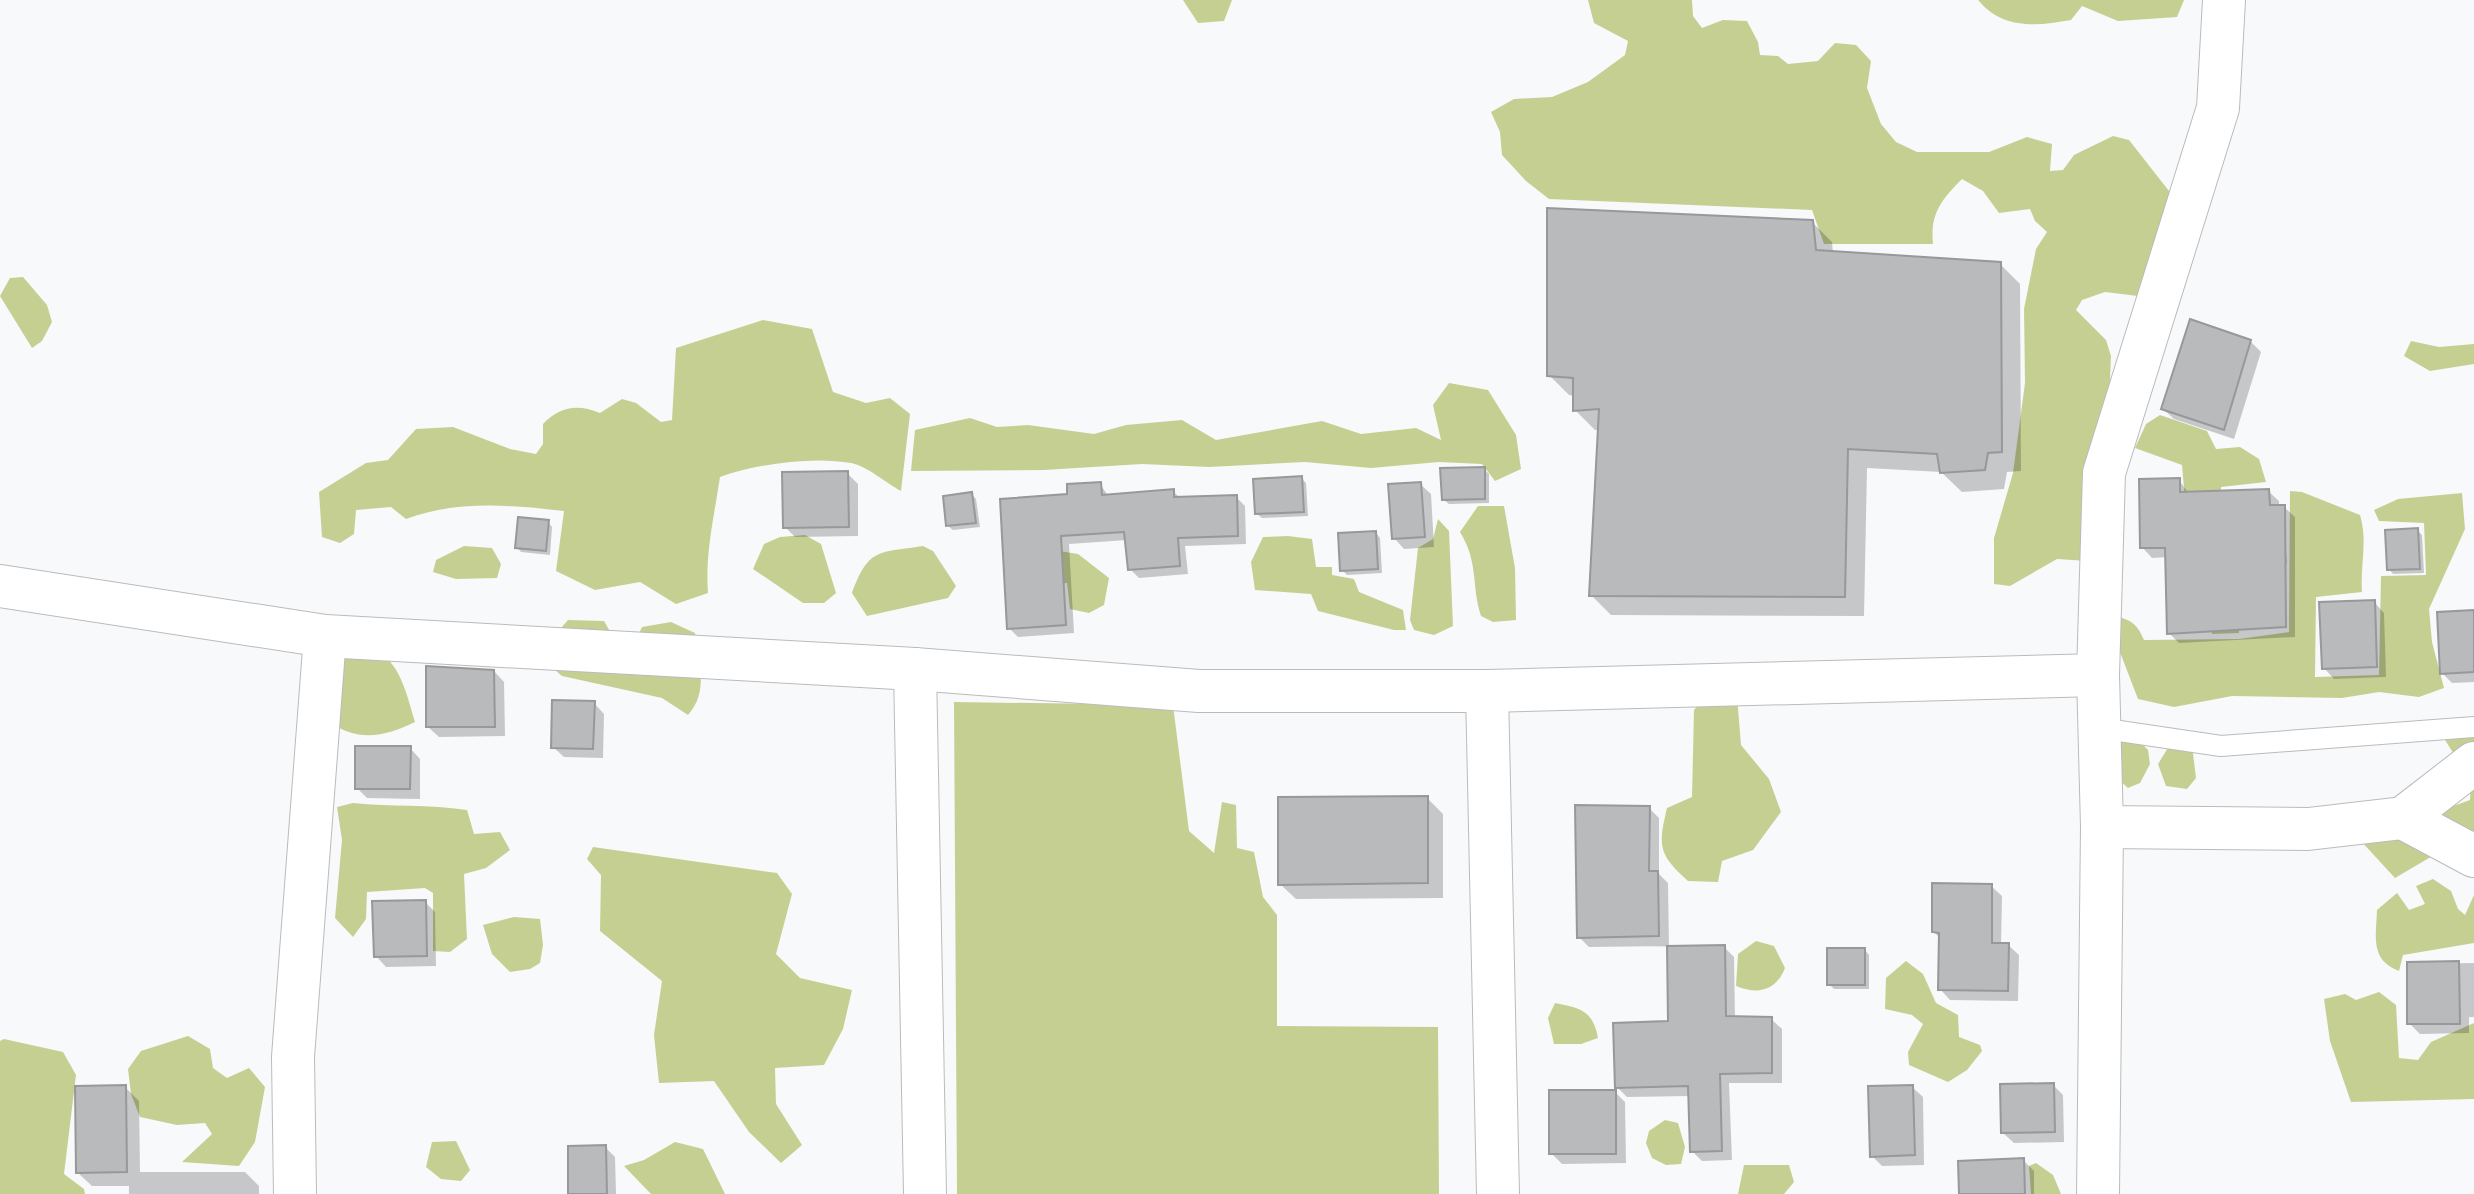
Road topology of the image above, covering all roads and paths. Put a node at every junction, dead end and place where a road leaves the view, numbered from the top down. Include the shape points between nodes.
1 (2224, 0) edge
2 (0, 586) edge
3 (325, 636) junction
4 (915, 669) junction
5 (2098, 675) junction
6 (1487, 691) junction
7 (2474, 727) edge
8 (2099, 728) junction
9 (2474, 763) edge
10 (2403, 818) junction
11 (2102, 827) junction
12 (2474, 856) edge
13 (295, 1194) edge
14 (925, 1194) edge
15 (1498, 1194) edge
16 (2098, 1194) edge

1 - 5 street via 2218,108 2104,473
2 - 3 street
3 - 4 street
3 - 13 street via 293,1057
4 - 6 street via 1199,691
4 - 14 street
5 - 6 street
5 - 8 street
6 - 15 street
7 - 8 lane via 2221,746
8 - 11 street
9 - 10 street
10 - 11 street via 2308,829
10 - 12 street
11 - 16 street

